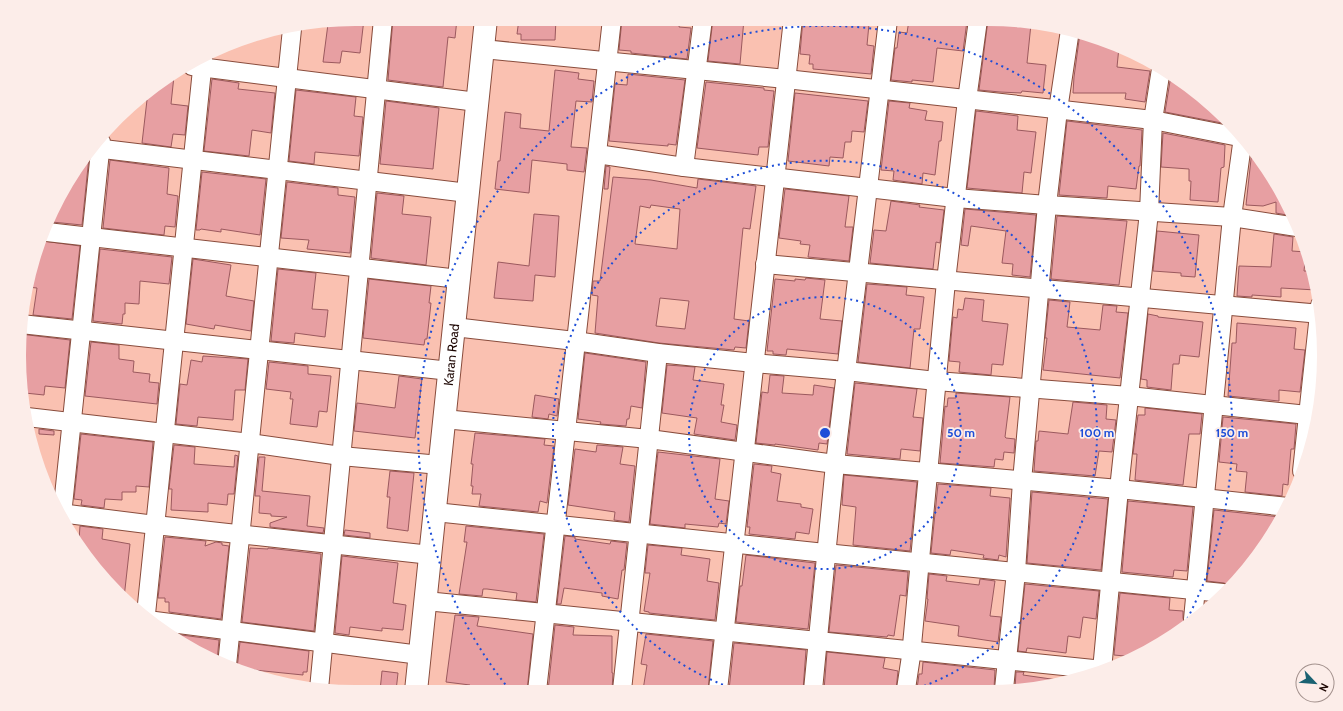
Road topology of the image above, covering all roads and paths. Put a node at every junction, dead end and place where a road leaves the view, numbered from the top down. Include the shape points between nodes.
1 (382, 26) edge
2 (485, 26) edge
3 (611, 26) edge
4 (703, 26) edge
5 (792, 26) edge
6 (887, 26) edge
7 (977, 26) edge
8 (292, 32) edge
9 (1069, 36) edge
10 (483, 49) junction
11 (607, 61) junction
12 (199, 65) edge
13 (200, 65) edge
14 (696, 70) junction
15 (1160, 75) edge
16 (287, 78) junction
17 (786, 79) junction
18 (376, 89) junction
19 (880, 89) junction
20 (967, 100) junction
21 (477, 102) junction
22 (1058, 110) junction
23 (1153, 120) junction
24 (1233, 136) edge
25 (101, 146) edge
26 (1242, 146) edge
27 (98, 151) edge
28 (597, 154) junction
29 (193, 160) junction
30 (684, 167) junction
31 (278, 170) junction
32 (775, 177) junction
33 (368, 181) junction
34 (868, 188) junction
35 (468, 193) junction
36 (956, 198) junction
37 (1047, 205) junction
38 (1149, 212) junction
39 (1232, 217) junction
40 (1291, 226) edge
41 (50, 232) edge
42 (91, 237) junction
43 (184, 247) junction
44 (269, 257) junction
45 (765, 264) junction
46 (359, 267) junction
47 (858, 273) junction
48 (459, 279) junction
49 (946, 281) junction
50 (1040, 289) junction
51 (1139, 298) junction
52 (1224, 305) junction
53 (1314, 311) edge
54 (28, 325) edge
55 (454, 327) junction
56 (81, 331) junction
57 (174, 341) junction
58 (575, 341) junction
59 (260, 350) junction
60 (658, 353) junction
61 (1317, 356) edge
62 (350, 360) junction
63 (754, 363) junction
64 (450, 370) junction
65 (846, 371) junction
66 (936, 381) junction
67 (1031, 388) junction
68 (1129, 396) junction
69 (1314, 396) edge
70 (1214, 406) junction
71 (1312, 415) edge
72 (32, 418) edge
73 (444, 418) junction
74 (72, 422) junction
75 (566, 430) junction
76 (165, 433) junction
77 (649, 439) junction
78 (250, 443) junction
79 (745, 451) junction
80 (341, 456) junction
81 (834, 464) junction
82 (440, 465) junction
83 (928, 473) junction
84 (1022, 481) junction
85 (1119, 489) junction
86 (1206, 498) junction
87 (62, 505) edge
88 (1280, 506) edge
89 (435, 512) junction
90 (67, 515) edge
91 (555, 524) junction
92 (155, 525) junction
93 (639, 533) junction
94 (241, 534) junction
95 (734, 543) junction
96 (333, 544) junction
97 (825, 553) junction
98 (431, 555) junction
99 (920, 562) junction
100 (1016, 572) junction
101 (1111, 581) junction
102 (1196, 590) junction
103 (1216, 592) edge
104 (426, 601) junction
105 (146, 610) edge
106 (1194, 612) edge
107 (545, 614) junction
108 (160, 621) edge
109 (629, 622) junction
110 (231, 630) junction
111 (724, 632) junction
112 (324, 642) junction
113 (817, 642) junction
114 (911, 650) junction
115 (420, 655) junction
116 (228, 659) edge
117 (1007, 660) junction
118 (1103, 664) edge
119 (1090, 669) edge
120 (320, 683) edge
121 (1004, 684) edge
122 (417, 685) edge
123 (537, 685) edge
124 (623, 685) edge
125 (719, 685) edge
126 (813, 685) edge
127 (907, 685) edge

1 - 18 street
2 - 10 street, Karan Road
3 - 11 street
4 - 14 street
5 - 17 street
6 - 19 street
7 - 20 street
8 - 16 street
9 - 22 street
10 - 11 street
10 - 21 street, Karan Road
11 - 14 street
11 - 28 street
12 - 29 street
13 - 16 street
14 - 17 street
14 - 30 street
15 - 23 street
16 - 18 street
16 - 31 street
17 - 19 street
17 - 32 street
18 - 21 street
18 - 33 street
19 - 20 street
19 - 34 street
20 - 22 street
20 - 36 street
21 - 35 street, Karan Road
22 - 23 street
22 - 37 street
23 - 24 street
23 - 38 street
25 - 29 street
26 - 39 street
27 - 42 street
28 - 30 street
28 - 58 street
29 - 31 street
29 - 43 street
30 - 32 street
31 - 33 street
31 - 44 street
32 - 34 street
32 - 45 street
33 - 35 street
33 - 46 street
34 - 36 street
34 - 47 street
35 - 48 street, Karan Road
36 - 37 street
36 - 49 street
37 - 38 street
37 - 50 street
38 - 39 street
38 - 51 street
39 - 40 street
39 - 52 street
41 - 42 street
42 - 43 street
42 - 56 street
43 - 44 street
43 - 57 street
44 - 46 street
44 - 59 street
45 - 47 street
45 - 63 street
46 - 48 street
46 - 62 street
47 - 49 street
47 - 65 street
48 - 55 street, Karan Road
49 - 50 street
49 - 66 street
50 - 51 street
50 - 67 street
51 - 52 street
51 - 68 street
52 - 53 street
52 - 70 street
54 - 56 street
55 - 58 street
55 - 64 street, Karan Road
56 - 57 street
56 - 74 street
57 - 59 street
57 - 76 street
58 - 60 street
58 - 75 street
59 - 62 street
59 - 78 street
60 - 63 street
60 - 77 street
61 - 69 street
62 - 64 street
62 - 80 street
63 - 65 street
63 - 79 street
64 - 73 street, Karan Road
65 - 66 street
65 - 81 street
66 - 67 street
66 - 83 street
67 - 68 street
67 - 84 street
68 - 70 street
68 - 85 street
70 - 71 street
70 - 86 street
72 - 74 street
73 - 75 street
73 - 82 street, Karan Road
74 - 76 street
74 - 87 street
75 - 77 street
75 - 91 street
76 - 78 street
76 - 92 street
77 - 79 street
77 - 93 street
78 - 80 street
78 - 94 street
79 - 81 street
79 - 95 street
80 - 82 street
80 - 96 street
81 - 83 street
81 - 97 street
82 - 89 street, Karan Road
83 - 84 street
83 - 99 street
84 - 85 street
84 - 100 street
85 - 86 street
85 - 101 street
86 - 88 street
86 - 102 street
89 - 91 street
89 - 98 street, Karan Road
90 - 92 street
91 - 93 street
91 - 107 street
92 - 94 street
92 - 105 street
93 - 95 street
93 - 109 street
94 - 96 street
94 - 110 street
95 - 97 street
95 - 111 street
96 - 98 street
96 - 112 street
97 - 99 street
97 - 113 street
98 - 104 street, Karan Road
99 - 100 street
99 - 114 street
100 - 101 street
100 - 117 street
101 - 102 street
101 - 118 street
102 - 103 street
102 - 106 street
104 - 107 street
104 - 115 street, Karan Road
107 - 109 street
107 - 123 street
108 - 110 street
109 - 111 street
109 - 124 street
110 - 112 street
110 - 116 street
111 - 113 street
111 - 125 street
112 - 115 street
112 - 120 street
113 - 114 street
113 - 126 street
114 - 117 street
114 - 127 street
115 - 122 street, Karan Road
117 - 119 street
117 - 121 street

